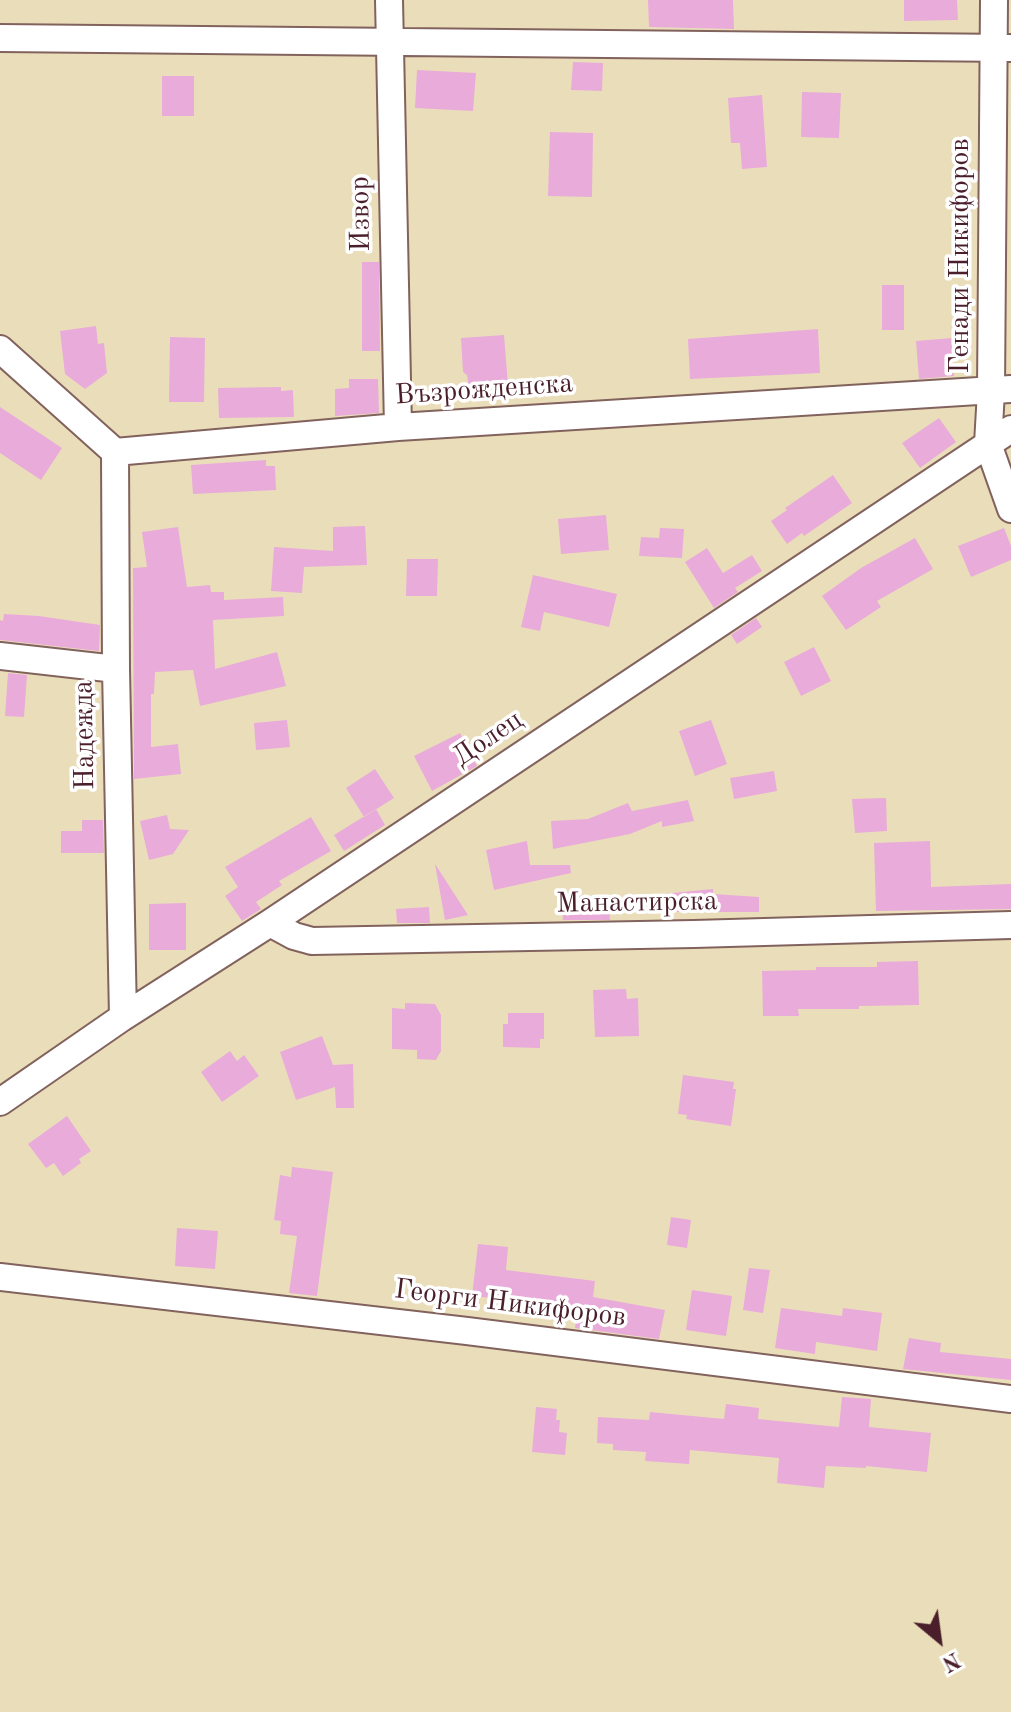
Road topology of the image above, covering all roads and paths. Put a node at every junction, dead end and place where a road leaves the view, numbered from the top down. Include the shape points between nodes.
1 (389, 0) edge
2 (994, 0) edge
3 (0, 38) edge
4 (389, 42) junction
5 (1003, 48) edge
6 (0, 349) edge
7 (1001, 390) edge
8 (398, 427) junction
9 (1011, 429) edge
10 (988, 444) junction
11 (115, 452) junction
12 (1011, 509) edge
13 (0, 656) edge
14 (116, 669) junction
15 (270, 923) junction
16 (1011, 925) edge
17 (123, 1017) junction
18 (0, 1102) edge
19 (0, 1277) edge
20 (1011, 1399) edge

1 - 4 street, Извор
2 - 5 street, Генади Никифоров
3 - 4 street
4 - 5 street
4 - 8 street, Извор
5 - 7 street, Генади Никифоров
6 - 11 street
7 - 8 street, Възрожденска
7 - 10 street, Генади Никифоров
8 - 11 street, Възрожденска
9 - 10 street, Долец
10 - 12 street, Генади Никифоров
10 - 15 street, Долец
11 - 14 street, Надежда
13 - 14 street
14 - 17 street, Надежда
15 - 16 street, Манастирска via 312,941
15 - 17 street, Долец
17 - 18 street, Долец
19 - 20 street, Георги Никифоров

